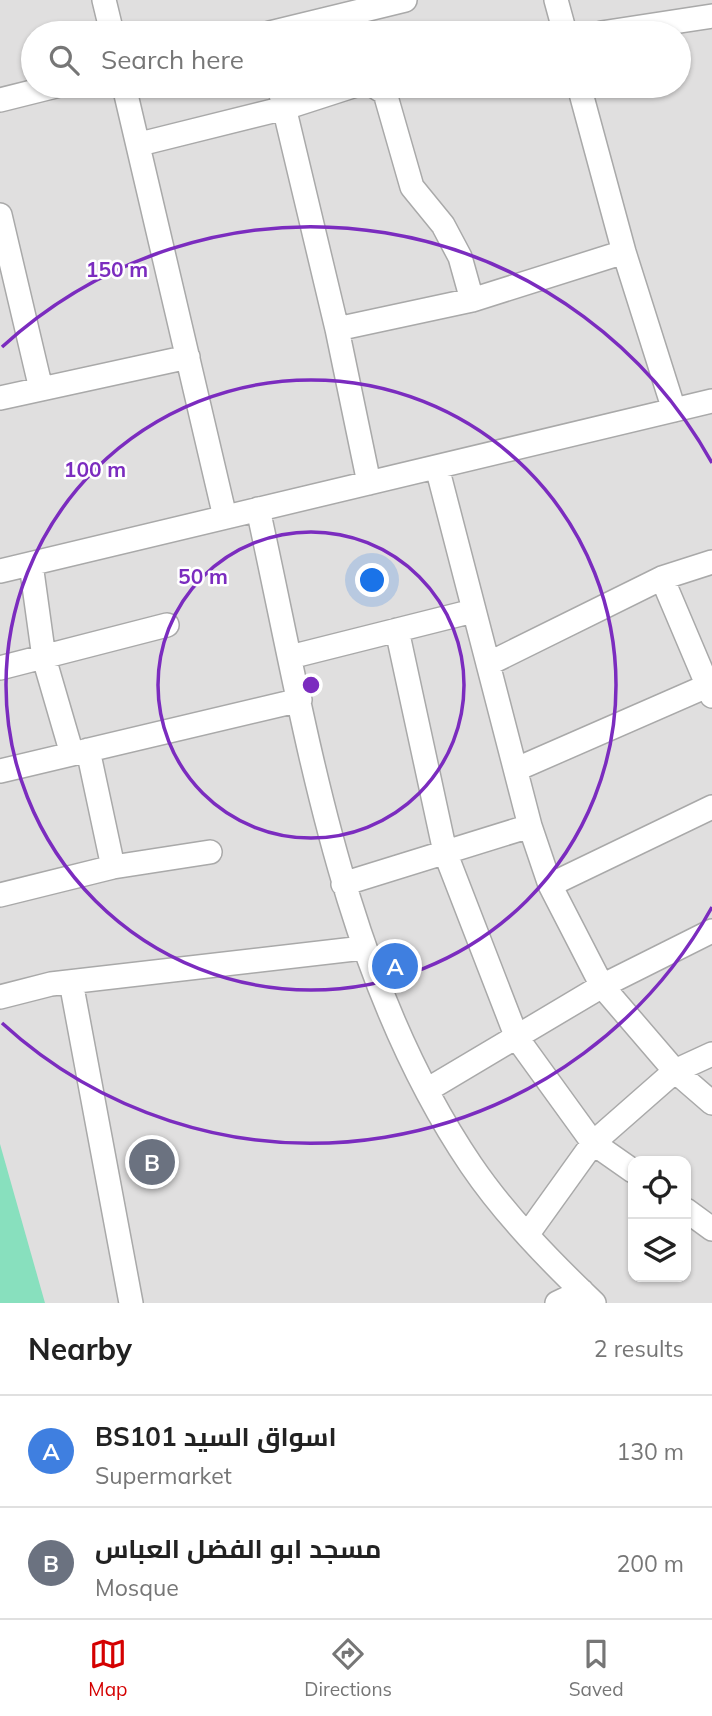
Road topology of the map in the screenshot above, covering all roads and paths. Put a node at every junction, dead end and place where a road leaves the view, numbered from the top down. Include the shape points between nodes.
1 (104, 0) edge
2 (405, 0) edge
3 (556, 0) edge
4 (712, 16) edge
5 (109, 21) edge
6 (319, 21) edge
7 (562, 21) edge
8 (679, 21) edge
9 (21, 95) edge
10 (127, 98) edge
11 (279, 98) edge
12 (282, 98) edge
13 (386, 98) edge
14 (582, 98) edge
15 (0, 100) edge
16 (140, 144) junction
17 (0, 215) edge
18 (624, 252) junction
19 (472, 300) junction
20 (337, 329) junction
21 (188, 357) junction
22 (41, 389) junction
23 (0, 398) edge
24 (712, 401) edge
25 (674, 410) junction
26 (438, 467) junction
27 (369, 483) junction
28 (258, 509) junction
29 (225, 517) junction
30 (712, 562) edge
31 (31, 564) junction
32 (0, 571) edge
33 (662, 578) junction
34 (473, 611) junction
35 (167, 625) dead end
36 (397, 630) junction
37 (290, 657) junction
38 (44, 658) junction
39 (488, 664) junction
40 (0, 668) edge
41 (710, 691) edge
42 (300, 700) junction
43 (80, 752) junction
44 (517, 769) junction
45 (0, 771) edge
46 (712, 807) edge
47 (530, 826) junction
48 (210, 852) dead end
49 (445, 852) junction
50 (113, 867) junction
51 (343, 884) junction
52 (550, 885) junction
53 (0, 895) edge
54 (712, 931) edge
55 (363, 947) junction
56 (71, 982) junction
57 (602, 986) junction
58 (0, 998) edge
59 (517, 1038) junction
60 (712, 1054) edge
61 (676, 1071) junction
62 (427, 1090) junction
63 (712, 1103) edge
64 (593, 1143) junction
65 (628, 1168) edge
66 (691, 1214) edge
67 (712, 1229) edge
68 (527, 1235) junction
69 (588, 1297) edge
70 (131, 1303) edge
71 (557, 1303) edge

1 - 5 street
2 - 6 street
3 - 7 street
4 - 8 street
9 - 15 street
10 - 16 street
11 - 16 street
12 - 20 street
13 - 19 street via 412,187 443,225 460,257
14 - 18 street
16 - 21 street
17 - 22 street
18 - 19 street
18 - 25 street
19 - 20 street
20 - 27 street
21 - 22 street
21 - 29 street
22 - 23 street
24 - 25 street
25 - 26 street
26 - 27 street
26 - 34 street
27 - 28 street
28 - 29 street
28 - 37 street
29 - 31 street
30 - 33 street
31 - 32 street
31 - 38 street
33 - 39 street
33 - 41 street
34 - 36 street
34 - 39 street
35 - 38 street
36 - 37 street
36 - 49 street
37 - 42 street
38 - 40 street
38 - 43 street
39 - 44 street
41 - 44 street
42 - 43 street
42 - 51 street
43 - 45 street
43 - 50 street
44 - 47 street
46 - 52 street
47 - 49 street
47 - 52 street
48 - 50 street
49 - 51 street
49 - 59 street
50 - 53 street
51 - 55 street
52 - 57 street
54 - 57 street
55 - 56 street
55 - 62 street
56 - 58 street
56 - 70 street
57 - 59 street
57 - 61 street
59 - 62 street
59 - 64 street
60 - 61 street
61 - 63 street
61 - 64 street
62 - 68 street via 471,1165
64 - 65 street
64 - 68 street
66 - 67 street
68 - 69 street
69 - 71 street

